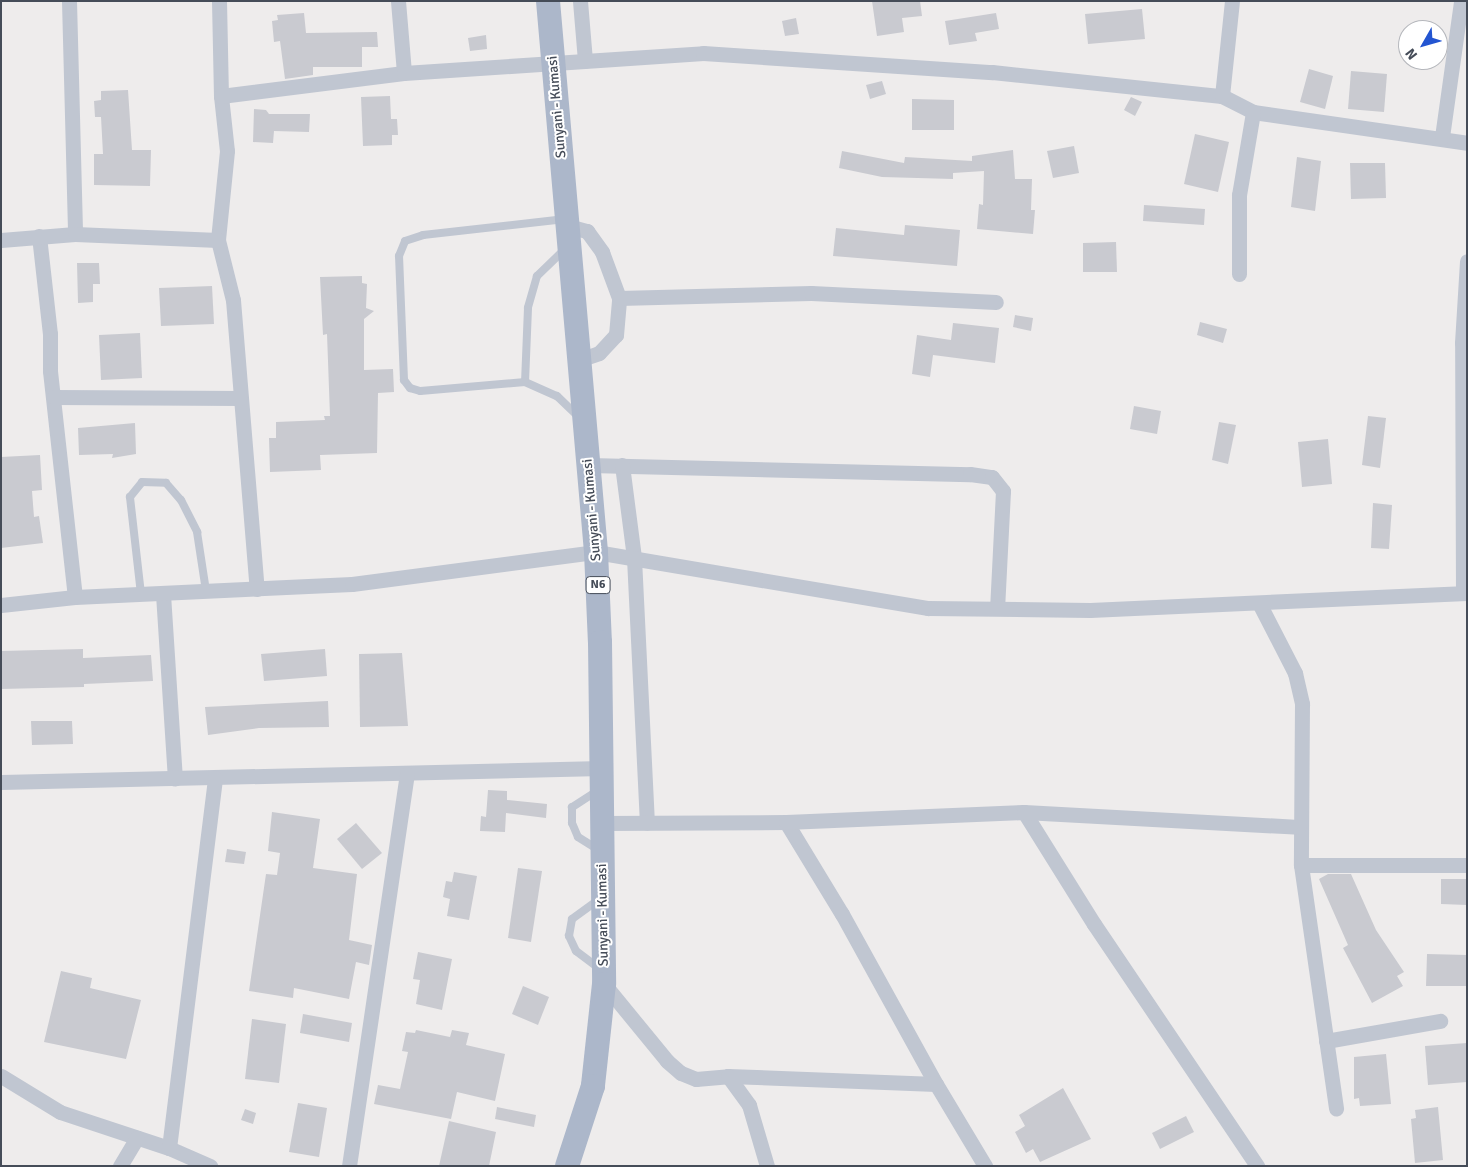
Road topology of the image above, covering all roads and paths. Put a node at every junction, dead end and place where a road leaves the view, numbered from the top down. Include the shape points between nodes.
1 (69, 1) edge
2 (219, 1) edge
3 (398, 1) edge
4 (548, 1) edge
5 (580, 1) edge
6 (1232, 1) edge
7 (1462, 1) edge
8 (585, 61) junction
9 (554, 64) junction
10 (404, 73) junction
11 (221, 96) junction
12 (1222, 96) junction
13 (1254, 112) junction
14 (1442, 137) junction
15 (1467, 143) edge
16 (568, 230) junction
17 (75, 234) junction
18 (39, 236) junction
19 (1, 240) edge
20 (218, 240) junction
21 (1467, 261) edge
22 (1239, 274) dead end
23 (619, 298) junction
24 (996, 302) dead end
25 (1464, 343) edge
26 (579, 360) junction
27 (525, 382) junction
28 (54, 397) junction
29 (240, 398) junction
30 (585, 422) junction
31 (589, 465) junction
32 (622, 465) junction
33 (596, 552) junction
34 (634, 558) junction
35 (257, 589) junction
36 (206, 592) junction
37 (1465, 593) edge
38 (140, 594) junction
39 (163, 594) junction
40 (75, 597) junction
41 (1259, 603) junction
42 (1, 605) edge
43 (997, 608) junction
44 (407, 774) junction
45 (215, 778) junction
46 (602, 778) junction
47 (175, 779) junction
48 (1, 782) edge
49 (1024, 812) junction
50 (786, 822) junction
51 (602, 823) junction
52 (647, 823) junction
53 (1299, 826) junction
54 (602, 853) junction
55 (1301, 865) junction
56 (1467, 865) edge
57 (603, 897) junction
58 (604, 978) junction
59 (1440, 1021) dead end
60 (1326, 1041) junction
61 (1, 1076) edge
62 (728, 1076) junction
63 (936, 1084) junction
64 (1336, 1108) dead end
65 (137, 1138) junction
66 (169, 1148) junction
67 (120, 1166) edge
68 (210, 1166) edge
69 (349, 1166) edge
70 (568, 1166) edge
71 (767, 1166) edge
72 (985, 1166) edge
73 (1257, 1166) edge

1 - 17 street
2 - 11 street
3 - 10 street
4 - 9 main road, Sunyani - Kumasi / N6
5 - 8 street
6 - 12 street
7 - 14 street
8 - 9 street
8 - 12 street via 703,54 992,72
9 - 10 street
9 - 16 main road, Sunyani - Kumasi / N6
10 - 11 street
11 - 20 street via 226,176
12 - 13 street
13 - 14 street
13 - 22 street via 1239,195
14 - 15 street
16 - 23 street via 587,230 602,252
16 - 26 main road, Sunyani - Kumasi / N6
16 - 27 lane via 537,276 528,308
16 - 27 lane via 423,235 404,241 399,256 404,380 410,388 420,391
17 - 18 street
17 - 20 street
18 - 19 street
18 - 28 street
20 - 29 street via 233,300
21 - 25 street
23 - 24 street via 811,293
23 - 26 street via 613,340 599,353
25 - 37 street
26 - 30 main road, Sunyani - Kumasi / N6
27 - 30 lane via 557,396
28 - 29 street
28 - 40 street
29 - 35 street
30 - 31 main road, Sunyani - Kumasi / N6
31 - 32 street
31 - 33 main road, Sunyani - Kumasi / N6
32 - 34 street
32 - 43 street via 992,477 1003,491
33 - 34 street
33 - 35 street via 399,579
33 - 46 main road, Sunyani - Kumasi / N6
34 - 43 street via 928,608
34 - 52 street
35 - 36 street
36 - 38 lane via 197,532 181,500 166,483 142,482 130,497
36 - 39 street
37 - 41 street
38 - 39 street
38 - 40 street
39 - 47 street
40 - 42 street
41 - 43 street via 1090,610
41 - 53 street via 1294,673 1302,704
44 - 45 street
44 - 46 street via 485,769
44 - 69 street
45 - 47 street
45 - 66 street
46 - 51 main road, Sunyani - Kumasi / N6
46 - 54 lane via 572,807 572,823 578,837
47 - 48 street
49 - 50 street
49 - 53 street
49 - 73 street via 1094,924
50 - 52 street
50 - 63 street via 842,914
51 - 52 street
51 - 54 main road, Sunyani - Kumasi / N6
53 - 55 street
54 - 57 main road, Sunyani - Kumasi / N6
55 - 56 street
55 - 60 street
57 - 58 main road, Sunyani - Kumasi / N6
57 - 58 lane via 572,919 569,936 576,951
58 - 62 street via 681,1073 696,1079
58 - 70 main road, Sunyani - Kumasi / N6 via 593,1086
59 - 60 street
60 - 64 street
61 - 65 street via 60,1112
62 - 63 street
62 - 71 street via 749,1105
63 - 72 street
65 - 66 street
65 - 67 street
66 - 68 street

